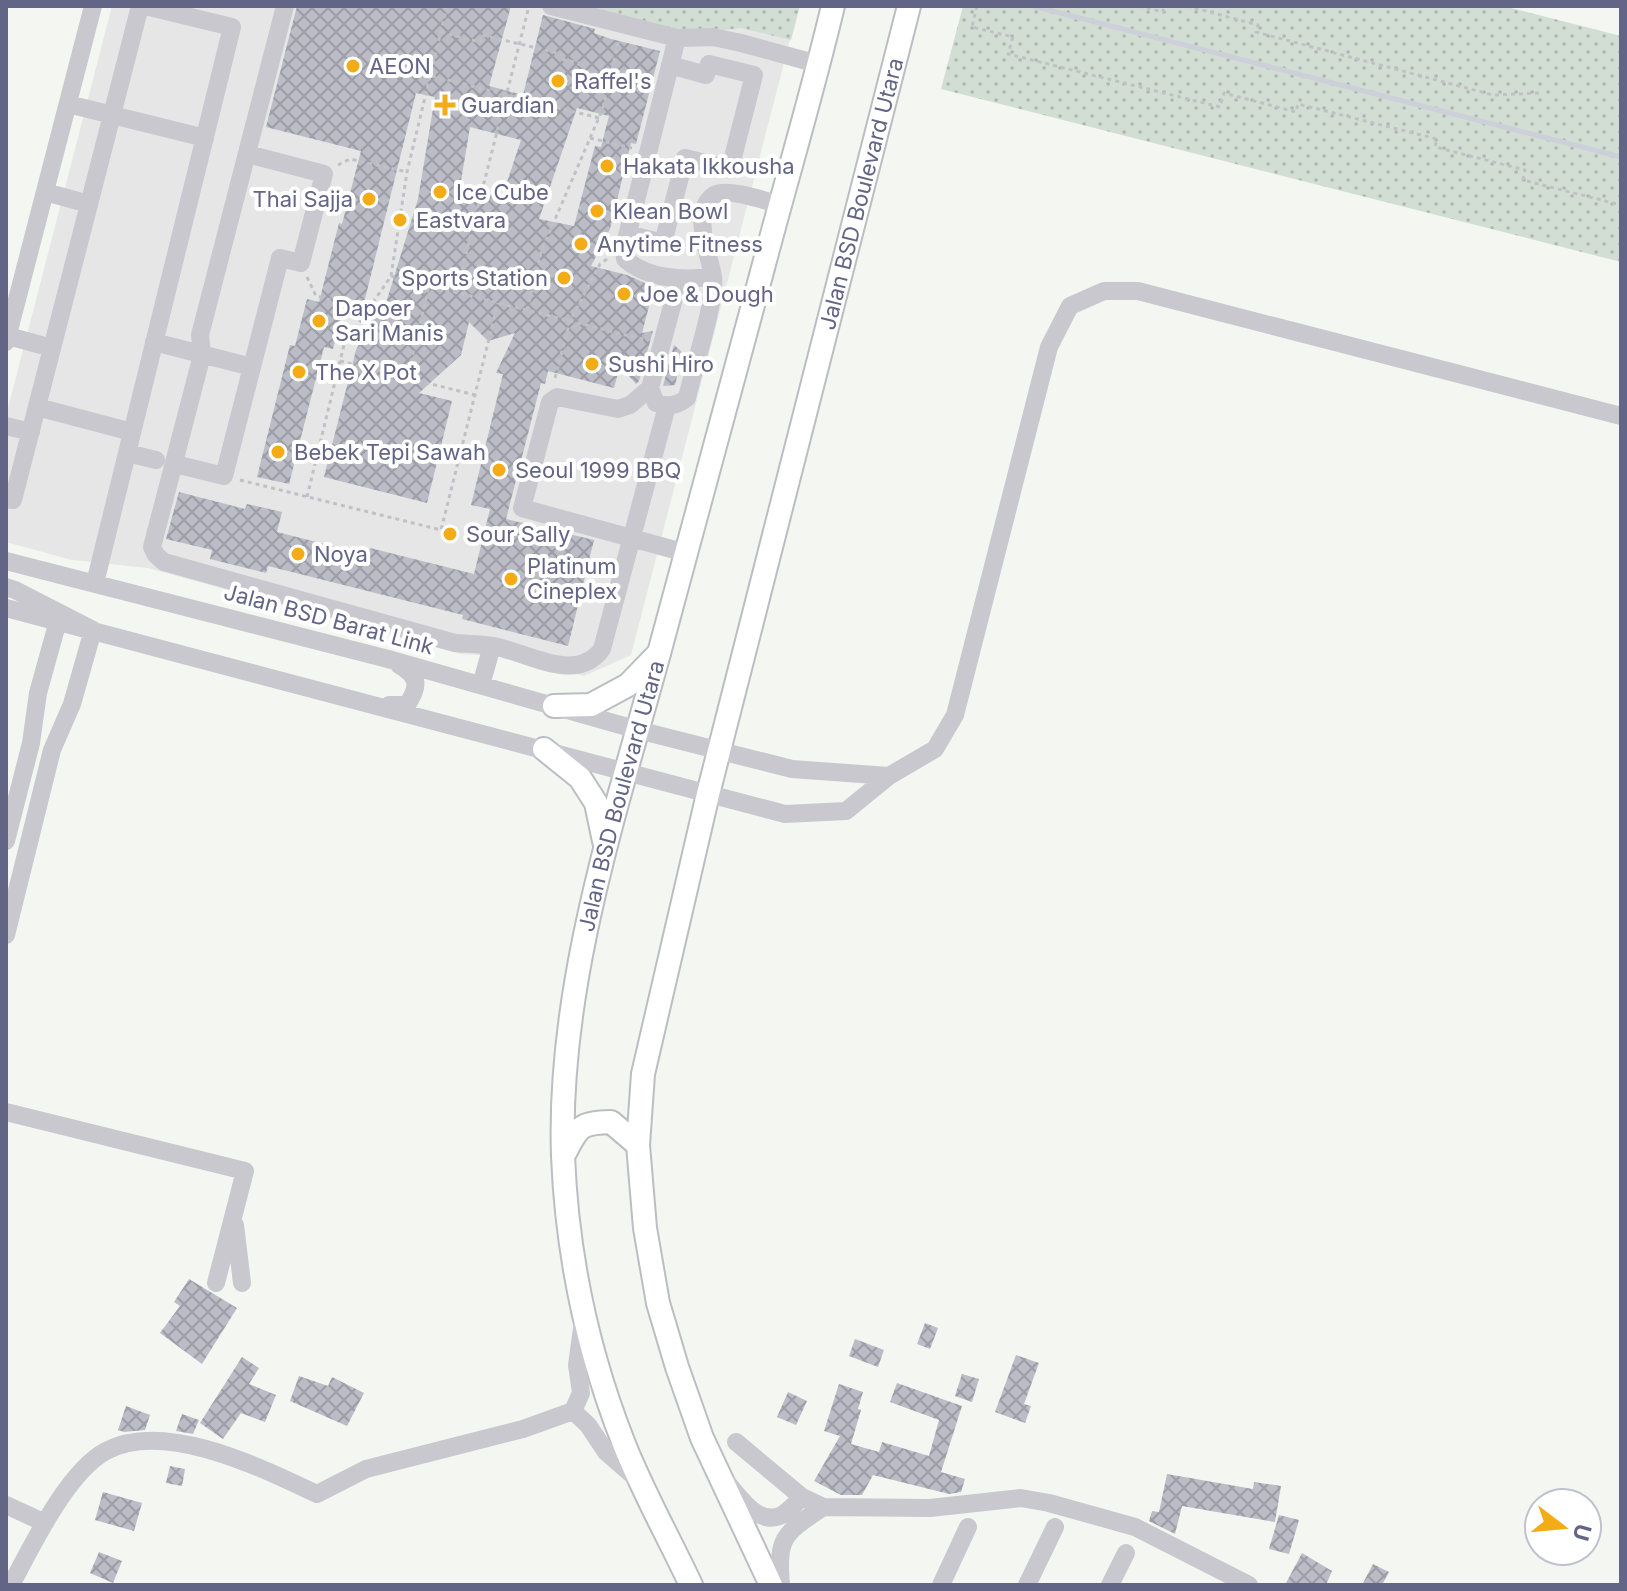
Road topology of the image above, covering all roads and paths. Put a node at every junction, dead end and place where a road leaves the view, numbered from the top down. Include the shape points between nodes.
1 (93, 6) edge
2 (143, 6) edge
3 (285, 6) edge
4 (447, 6) edge
5 (529, 6) edge
6 (551, 6) edge
7 (833, 6) edge
8 (909, 6) edge
9 (977, 6) edge
10 (1139, 6) edge
11 (1164, 6) edge
12 (1187, 6) edge
13 (623, 24) junction
14 (441, 32) junction
15 (677, 38) junction
16 (519, 44) junction
17 (818, 64) junction
18 (670, 65) junction
19 (430, 76) junction
20 (610, 79) junction
21 (1540, 93) dead end
22 (506, 95) junction
23 (68, 104) junction
24 (112, 115) junction
25 (599, 118) junction
26 (205, 138) junction
27 (590, 138) junction
28 (648, 152) junction
29 (248, 154) junction
30 (407, 172) junction
31 (324, 174) junction
32 (45, 192) junction
33 (78, 201) dead end
34 (780, 205) junction
35 (1621, 205) edge
36 (626, 241) junction
37 (301, 263) junction
38 (391, 276) junction
39 (713, 277) junction
40 (679, 280) junction
41 (429, 286) junction
42 (456, 293) junction
43 (498, 303) junction
44 (368, 310) junction
45 (527, 310) junction
46 (570, 321) junction
47 (7, 339) edge
48 (154, 342) junction
49 (661, 344) junction
50 (41, 345) dead end
51 (202, 355) junction
52 (340, 361) junction
53 (252, 367) junction
54 (407, 378) junction
55 (650, 388) junction
56 (475, 395) junction
57 (557, 397) junction
58 (667, 406) junction
59 (37, 407) junction
60 (1621, 416) edge
61 (6, 426) edge
62 (31, 432) junction
63 (132, 432) junction
64 (127, 453) junction
65 (156, 460) dead end
66 (175, 464) junction
67 (224, 476) junction
68 (307, 497) junction
69 (6, 499) edge
70 (632, 538) junction
71 (686, 553) junction
72 (6, 561) edge
73 (95, 583) junction
74 (240, 584) junction
75 (6, 587) edge
76 (6, 608) edge
77 (231, 618) junction
78 (58, 621) junction
79 (93, 630) junction
80 (492, 646) junction
81 (660, 652) junction
82 (388, 659) junction
83 (481, 685) junction
84 (38, 693) junction
85 (72, 704) junction
86 (377, 706) junction
87 (554, 706) junction
88 (638, 730) junction
89 (544, 749) junction
90 (720, 751) junction
91 (626, 773) junction
92 (889, 776) junction
93 (708, 794) junction
94 (6, 841) edge
95 (605, 846) junction
96 (6, 935) edge
97 (6, 1112) edge
98 (638, 1145) junction
99 (563, 1156) junction
100 (234, 1215) junction
101 (216, 1283) dead end
102 (242, 1283) dead end
103 (584, 1317) junction
104 (573, 1411) junction
105 (736, 1442) dead end
106 (719, 1474) junction
107 (642, 1483) junction
108 (802, 1497) junction
109 (6, 1505) edge
110 (823, 1507) junction
111 (45, 1523) junction
112 (968, 1527) dead end
113 (1055, 1527) dead end
114 (1126, 1553) dead end
115 (11, 1585) edge
116 (691, 1585) edge
117 (771, 1585) edge
118 (781, 1585) edge
119 (941, 1585) edge
120 (1027, 1585) edge
121 (1110, 1585) edge
122 (1249, 1585) edge

1 - 23 street
2 - 24 street
2 - 26 street via 232,27
3 - 29 street
4 - 14 path
5 - 16 path
6 - 13 street
7 - 17 main road, Jalan BSD Boulevard Utara
8 - 90 main road, Jalan BSD Boulevard Utara
9 - 35 path via 972,27 1013,37 1008,54 1220,107 1224,93 1296,112 1298,104 1437,139 1435,147 1525,170 1523,180
10 - 11 path via 1163,12
12 - 21 path via 1258,25 1256,32 1493,95
13 - 15 street
13 - 20 path
14 - 16 path
14 - 19 path
15 - 17 street via 713,37
15 - 18 street
16 - 20 path via 562,54 561,59 579,63 577,71
16 - 22 path
17 - 34 main road, Jalan BSD Boulevard Utara
18 - 28 street
18 - 36 street via 706,75 709,64 754,75 730,169 685,158 663,243
19 - 22 path
19 - 30 path
20 - 25 path
22 - 25 path
22 - 42 path
23 - 24 street
23 - 32 street
24 - 26 street
24 - 59 street
25 - 27 path
26 - 48 street
27 - 28 path
27 - 45 path via 541,252
28 - 36 street
29 - 31 street
29 - 51 street via 200,335
30 - 31 path via 350,159
30 - 38 path
31 - 37 street
32 - 33 street
32 - 47 street
34 - 39 street via 725,191 713,195 701,226
34 - 71 main road, Jalan BSD Boulevard Utara
36 - 40 street via 625,259 635,267
36 - 46 path via 600,264
37 - 44 path via 316,296
37 - 53 street via 280,258
38 - 41 path
38 - 44 path
39 - 40 street
39 - 58 street via 687,398
40 - 49 street
41 - 42 path
41 - 54 path
42 - 43 path
43 - 45 path
43 - 56 path
44 - 52 path via 344,345
45 - 46 path
46 - 49 path
46 - 57 path via 554,382
47 - 50 street
48 - 51 street
48 - 63 street
49 - 55 street
51 - 53 street
51 - 66 street
52 - 54 path
52 - 68 path
53 - 67 street
54 - 56 path
55 - 57 street via 618,409
55 - 58 street via 656,403
56 - 68 path via 441,530
57 - 70 street via 550,402 522,508
58 - 70 street
59 - 62 street
59 - 63 street
60 - 92 street via 1138,291 1104,291 1070,306 1049,347 955,715 935,749
61 - 62 street
62 - 69 street via 13,500
63 - 64 street
64 - 65 street
64 - 73 street
66 - 67 street
66 - 74 street via 152,547 156,555 164,562
67 - 68 path
70 - 71 street
70 - 80 street via 595,659 564,666
71 - 81 main road, Jalan BSD Boulevard Utara
72 - 73 street, Jalan BSD Barat Link
73 - 77 street, Jalan BSD Barat Link
74 - 77 street
74 - 80 street via 455,643
75 - 79 street
76 - 78 street
77 - 82 street, Jalan BSD Barat Link
78 - 79 street
78 - 84 street
79 - 85 street
79 - 86 street
80 - 83 street
81 - 87 main road via 628,685 591,705
81 - 88 main road, Jalan BSD Boulevard Utara
82 - 83 street, Jalan BSD Barat Link
82 - 86 street via 411,672 415,692 407,705
83 - 87 street, Jalan BSD Barat Link
84 - 85 street
84 - 94 street
85 - 96 street via 52,750
86 - 89 street
87 - 88 street, Jalan BSD Barat Link
88 - 90 street, Jalan BSD Barat Link
88 - 91 main road, Jalan BSD Boulevard Utara
89 - 91 street
89 - 95 main road via 580,778 596,803
90 - 92 street, Jalan BSD Barat Link via 792,769
90 - 93 main road, Jalan BSD Boulevard Utara
91 - 93 street
91 - 95 main road, Jalan BSD Boulevard Utara
92 - 93 street via 846,811 785,814
93 - 98 main road, Jalan BSD Boulevard Utara via 643,1074
95 - 99 main road, Jalan BSD Boulevard Utara via 565,1060
97 - 100 street via 245,1171
98 - 99 main road via 611,1122 590,1123 577,1129
98 - 106 main road, Jalan BSD Boulevard Utara via 658,1303
99 - 103 main road, Jalan BSD Boulevard Utara
100 - 101 street
100 - 102 street
103 - 104 street via 577,1365 581,1393
103 - 107 main road, Jalan BSD Boulevard Utara via 602,1382
104 - 107 street via 606,1452
104 - 111 street via 366,1469 317,1494 203,1447 131,1442 105,1451 78,1476
105 - 108 street
106 - 108 street via 750,1509 765,1517 782,1515
106 - 117 main road, Jalan BSD Boulevard Utara
107 - 116 main road, Jalan BSD Boulevard Utara
108 - 110 street
109 - 111 street
110 - 118 street via 782,1542
110 - 122 street via 930,1508 1021,1498 1049,1503 1135,1527
111 - 115 street
112 - 119 street
113 - 120 street
114 - 121 street

